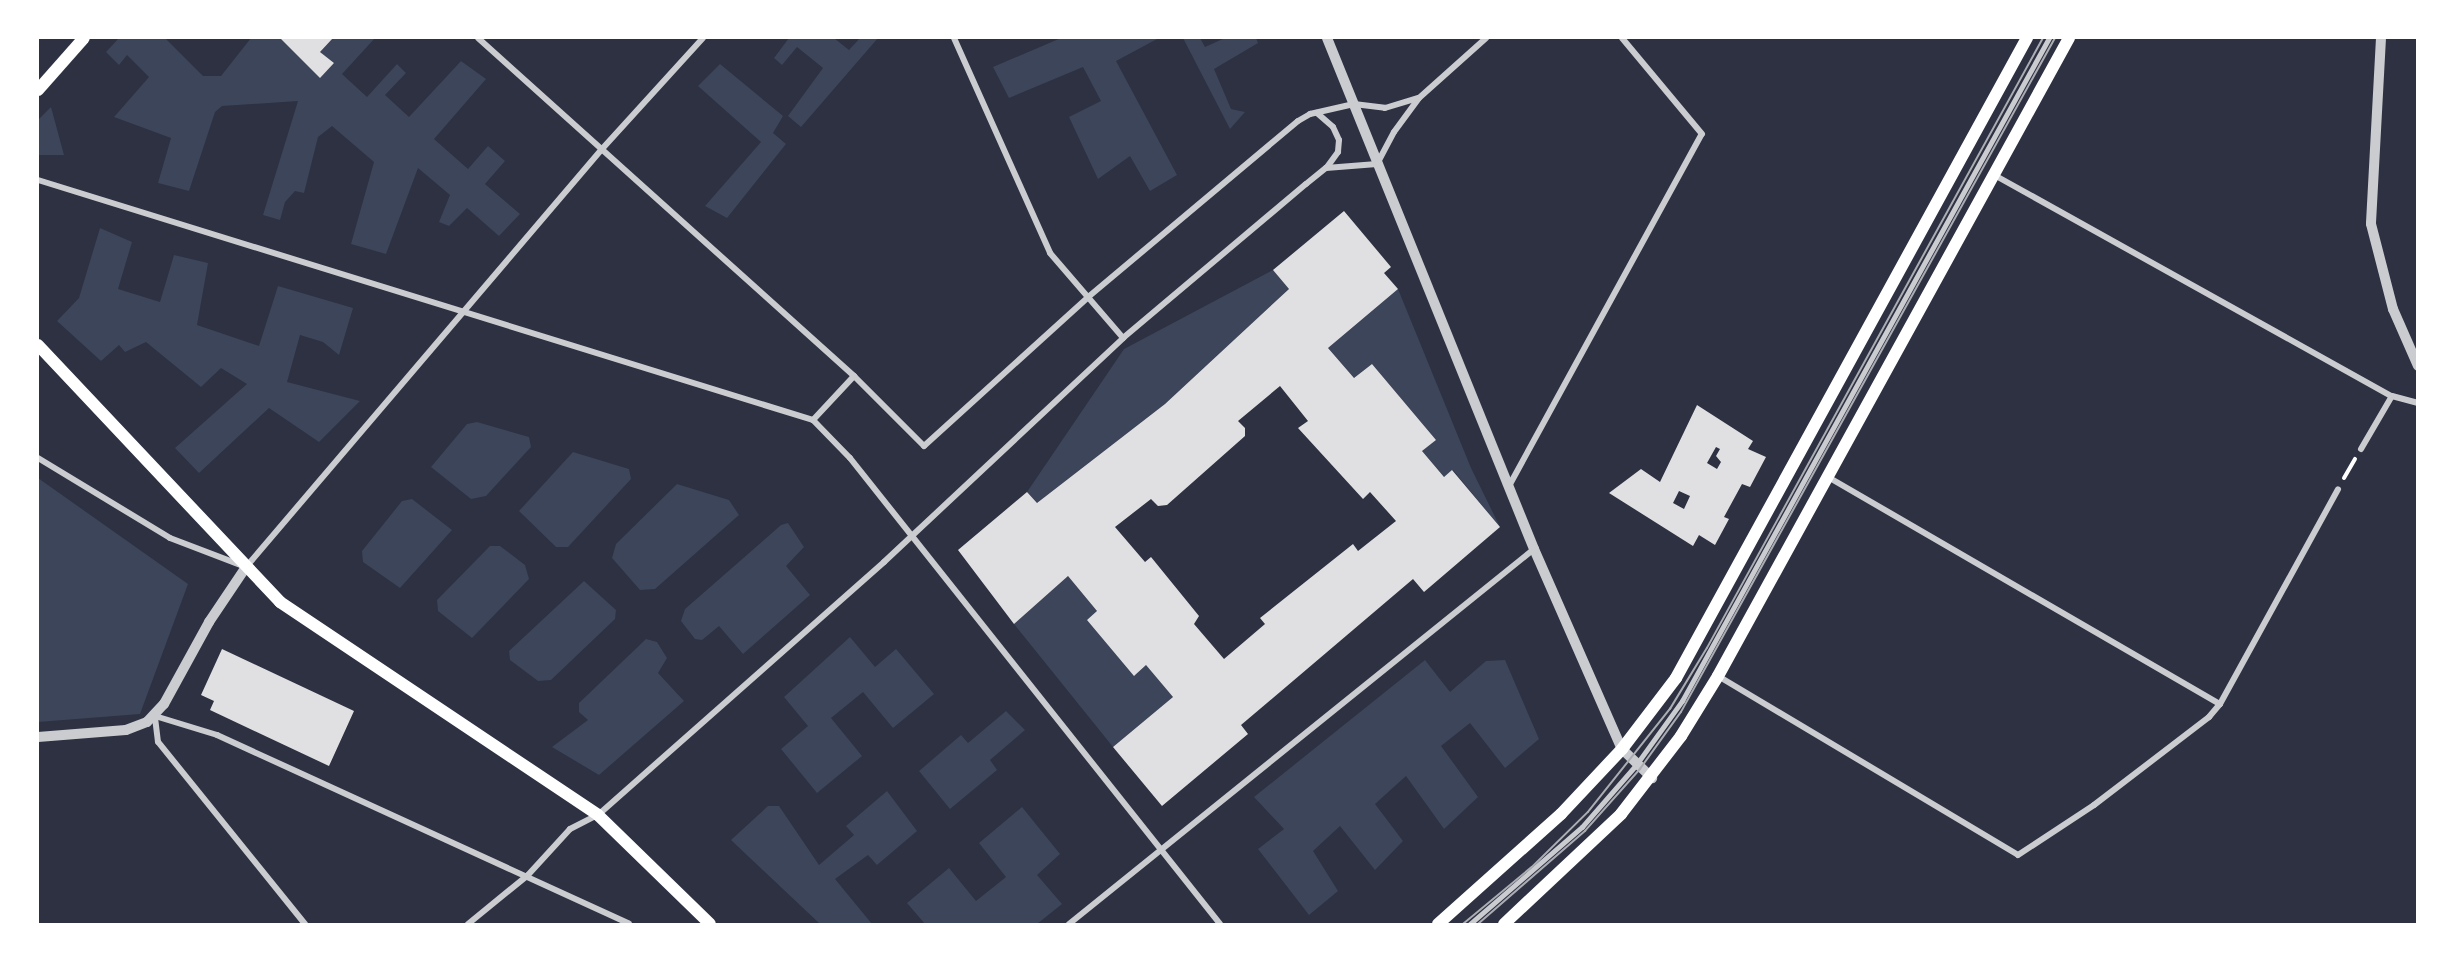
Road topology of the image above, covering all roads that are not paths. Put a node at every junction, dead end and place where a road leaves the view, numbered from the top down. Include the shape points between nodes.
1 (84, 38) edge
2 (478, 38) edge
3 (704, 38) edge
4 (954, 38) edge
5 (1327, 38) edge
6 (1486, 38) edge
7 (1622, 38) edge
8 (2027, 38) edge
9 (2049, 38) edge
10 (2069, 38) edge
11 (2381, 38) edge
12 (38, 90) edge
13 (1419, 98) junction
14 (1354, 104) junction
15 (1317, 113) junction
16 (602, 149) junction
17 (1377, 164) junction
18 (1326, 168) junction
19 (1996, 176) junction
20 (38, 180) edge
21 (1087, 298) junction
22 (466, 310) junction
23 (1123, 338) junction
24 (39, 349) edge
25 (2418, 366) edge
26 (854, 376) junction
27 (2392, 396) junction
28 (2418, 403) edge
29 (813, 420) junction
30 (2361, 449) road end
31 (38, 458) edge
32 (1828, 477) junction
33 (1509, 486) junction
34 (2338, 489) road end
35 (910, 537) junction
36 (1534, 549) junction
37 (246, 567) junction
38 (1718, 676) junction
39 (2220, 704) junction
40 (155, 716) junction
41 (38, 737) edge
42 (1622, 750) junction
43 (1636, 765) junction
44 (1652, 778) junction
45 (598, 815) junction
46 (1161, 850) junction
47 (528, 875) junction
48 (305, 924) edge
49 (468, 924) edge
50 (629, 924) edge
51 (710, 924) edge
52 (1069, 924) edge
53 (1220, 924) edge
54 (1438, 924) edge
55 (1470, 924) edge
56 (1504, 924) edge

1 - 12 main road
2 - 16 street
3 - 16 street
4 - 21 street via 1050,253
5 - 14 street
6 - 13 street
7 - 33 street via 1702,134
8 - 42 main road via 1685,663
9 - 43 lane via 1705,663
10 - 19 main road
11 - 25 street via 2371,224 2393,309
13 - 14 street via 1392,108
13 - 17 street
14 - 15 street
14 - 17 street
15 - 18 street via 1333,127 1339,140 1334,159
15 - 21 street via 1287,129
16 - 22 street
16 - 26 street
17 - 18 street
17 - 33 street
18 - 23 street
19 - 27 street
19 - 32 main road
20 - 22 street
21 - 23 street
21 - 26 street via 924,446
22 - 29 street
22 - 37 street
23 - 35 street
24 - 37 main road
26 - 29 street
27 - 28 street
27 - 30 street
29 - 35 street via 850,458
31 - 37 street via 170,538
32 - 38 main road
32 - 39 street
33 - 36 street
34 - 39 street
35 - 45 street
35 - 46 street
36 - 42 street
36 - 46 street
37 - 40 street
37 - 45 main road via 280,602
38 - 39 street via 2018,855 2173,747
38 - 44 main road
40 - 41 street via 126,730
40 - 47 street via 218,735
40 - 48 street via 158,742
42 - 43 street
42 - 54 main road via 1561,814
43 - 44 street
43 - 55 lane via 1582,827
44 - 56 main road via 1604,833
45 - 47 street via 570,829
45 - 51 main road
46 - 52 street
46 - 53 street
47 - 49 street
47 - 50 street

